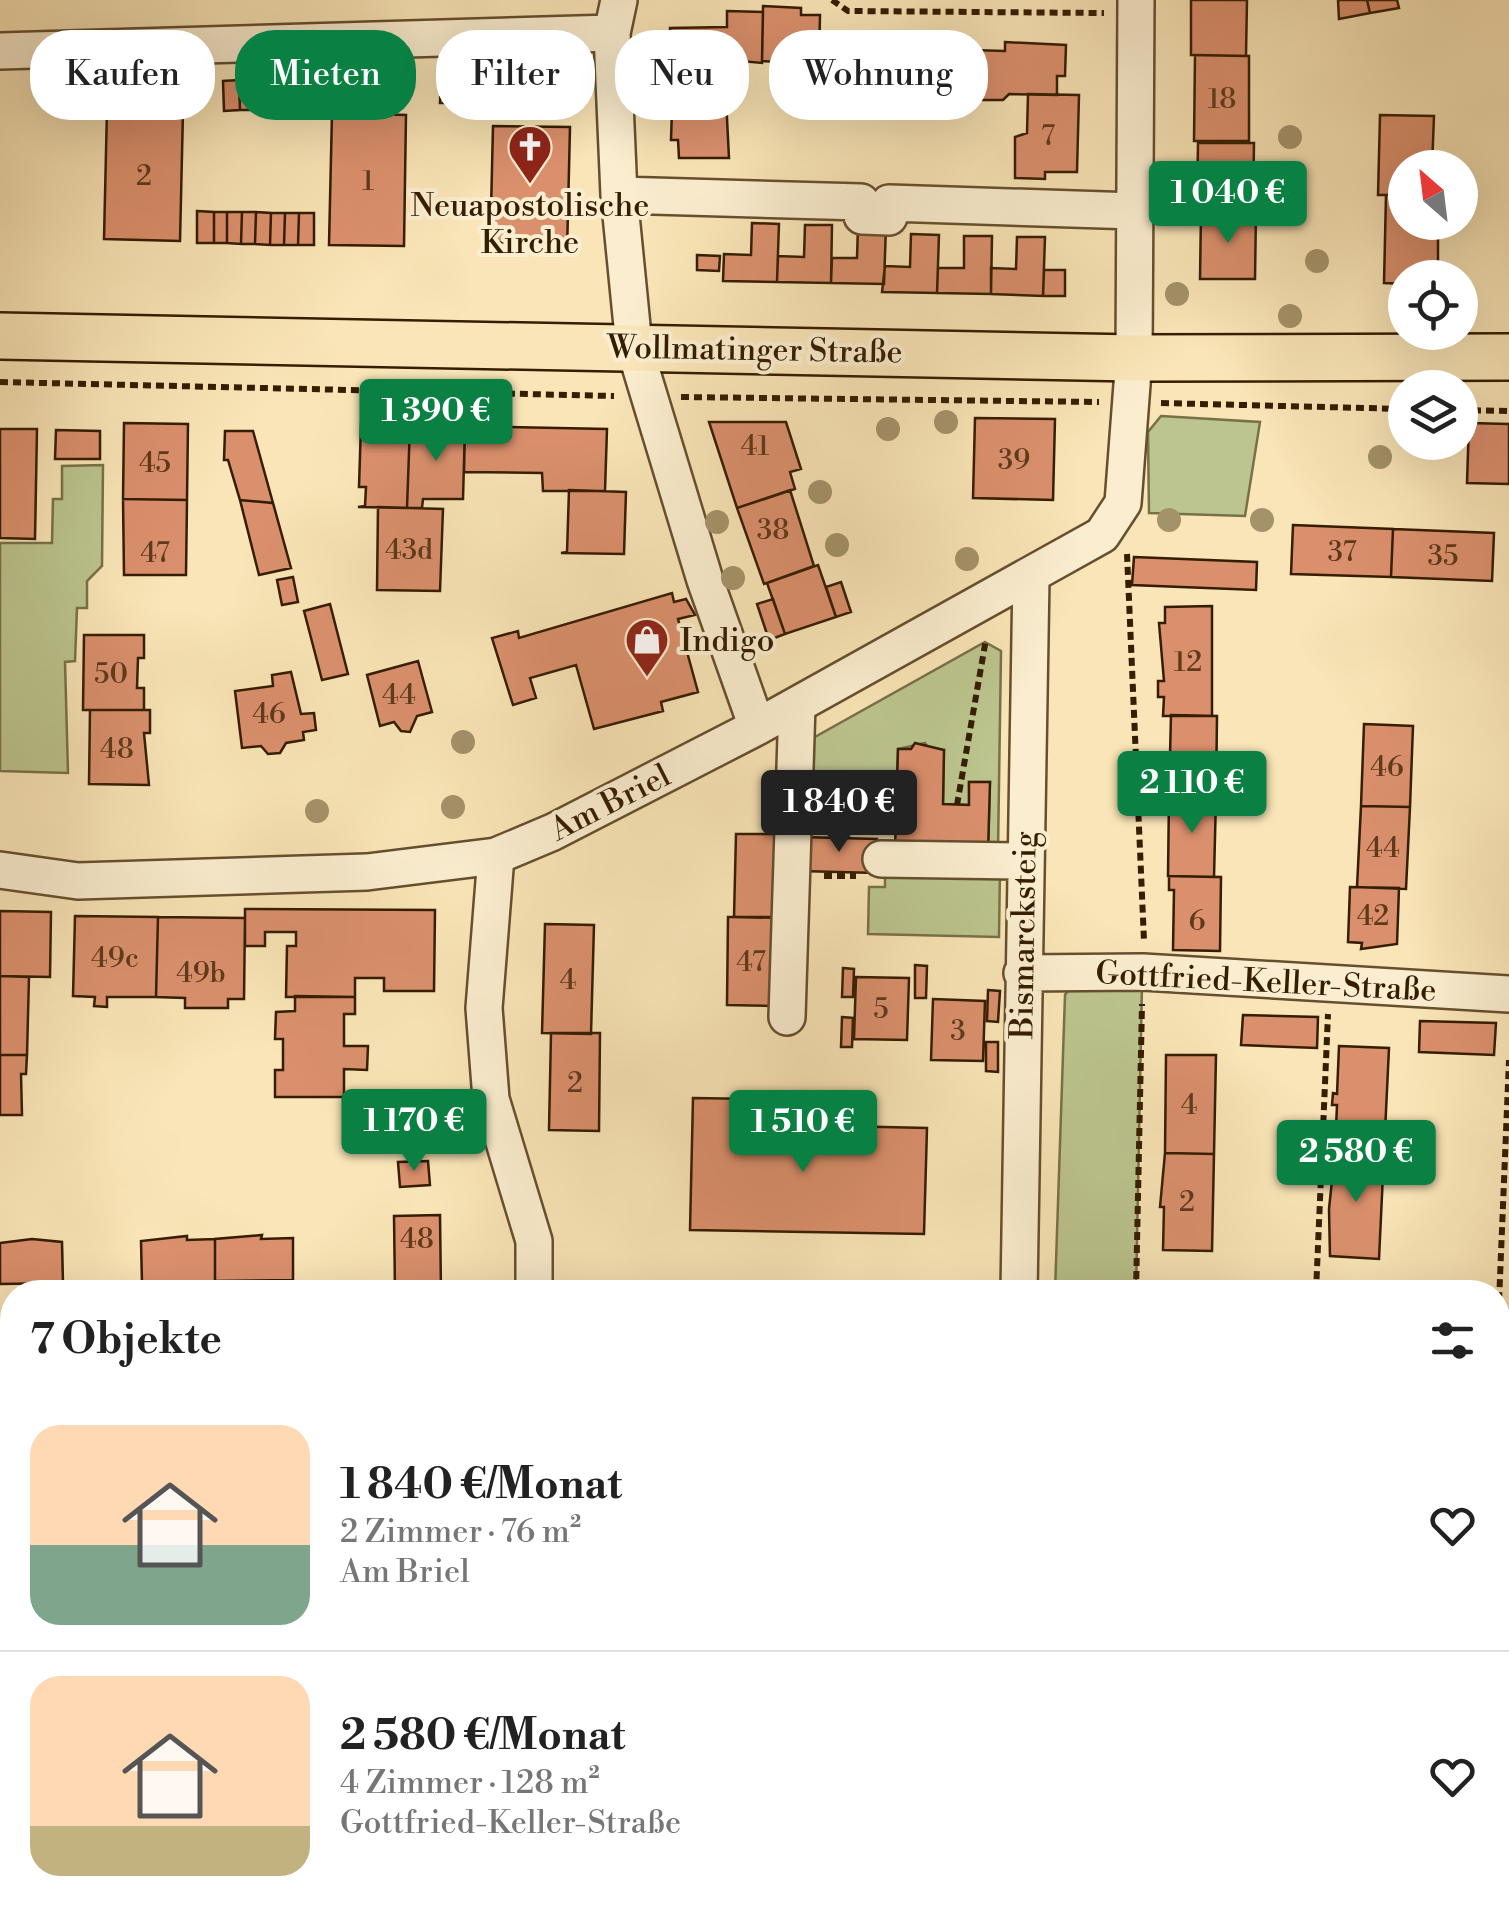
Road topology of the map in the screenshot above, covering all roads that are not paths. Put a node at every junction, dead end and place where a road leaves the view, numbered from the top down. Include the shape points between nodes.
1 (1135, 6) edge
2 (616, 16) edge
3 (0, 51) edge
4 (618, 195) junction
5 (1135, 211) junction
6 (0, 336) edge
7 (634, 346) junction
8 (1509, 357) edge
9 (1134, 358) junction
10 (1031, 577) junction
11 (797, 705) junction
12 (757, 727) junction
13 (496, 856) junction
14 (881, 859) road end
15 (1024, 861) junction
16 (0, 870) edge
17 (1022, 972) junction
18 (1509, 994) edge
19 (788, 1017) dead end
20 (534, 1280) edge
21 (1019, 1280) edge

1 - 5 street
2 - 3 street
2 - 4 street
4 - 5 street via 862,202 862,216 889,216 889,203
4 - 7 street
5 - 9 street
6 - 7 main road, Wollmatinger Straße
7 - 9 main road, Wollmatinger Straße
7 - 12 street
8 - 9 main road, Wollmatinger Straße
9 - 10 street, Am Briel via 1124,503 1102,535
10 - 11 street, Am Briel
10 - 15 street, Bismarcksteig
11 - 12 street, Am Briel
11 - 19 street
12 - 13 street, Am Briel
13 - 16 street, Am Briel via 367,872 98,880
13 - 20 street via 484,1008 491,1099 534,1241
14 - 15 street
15 - 17 street, Bismarcksteig
17 - 18 street, Gottfried-Keller-Straße via 1144,972
17 - 21 street, Bismarcksteig

